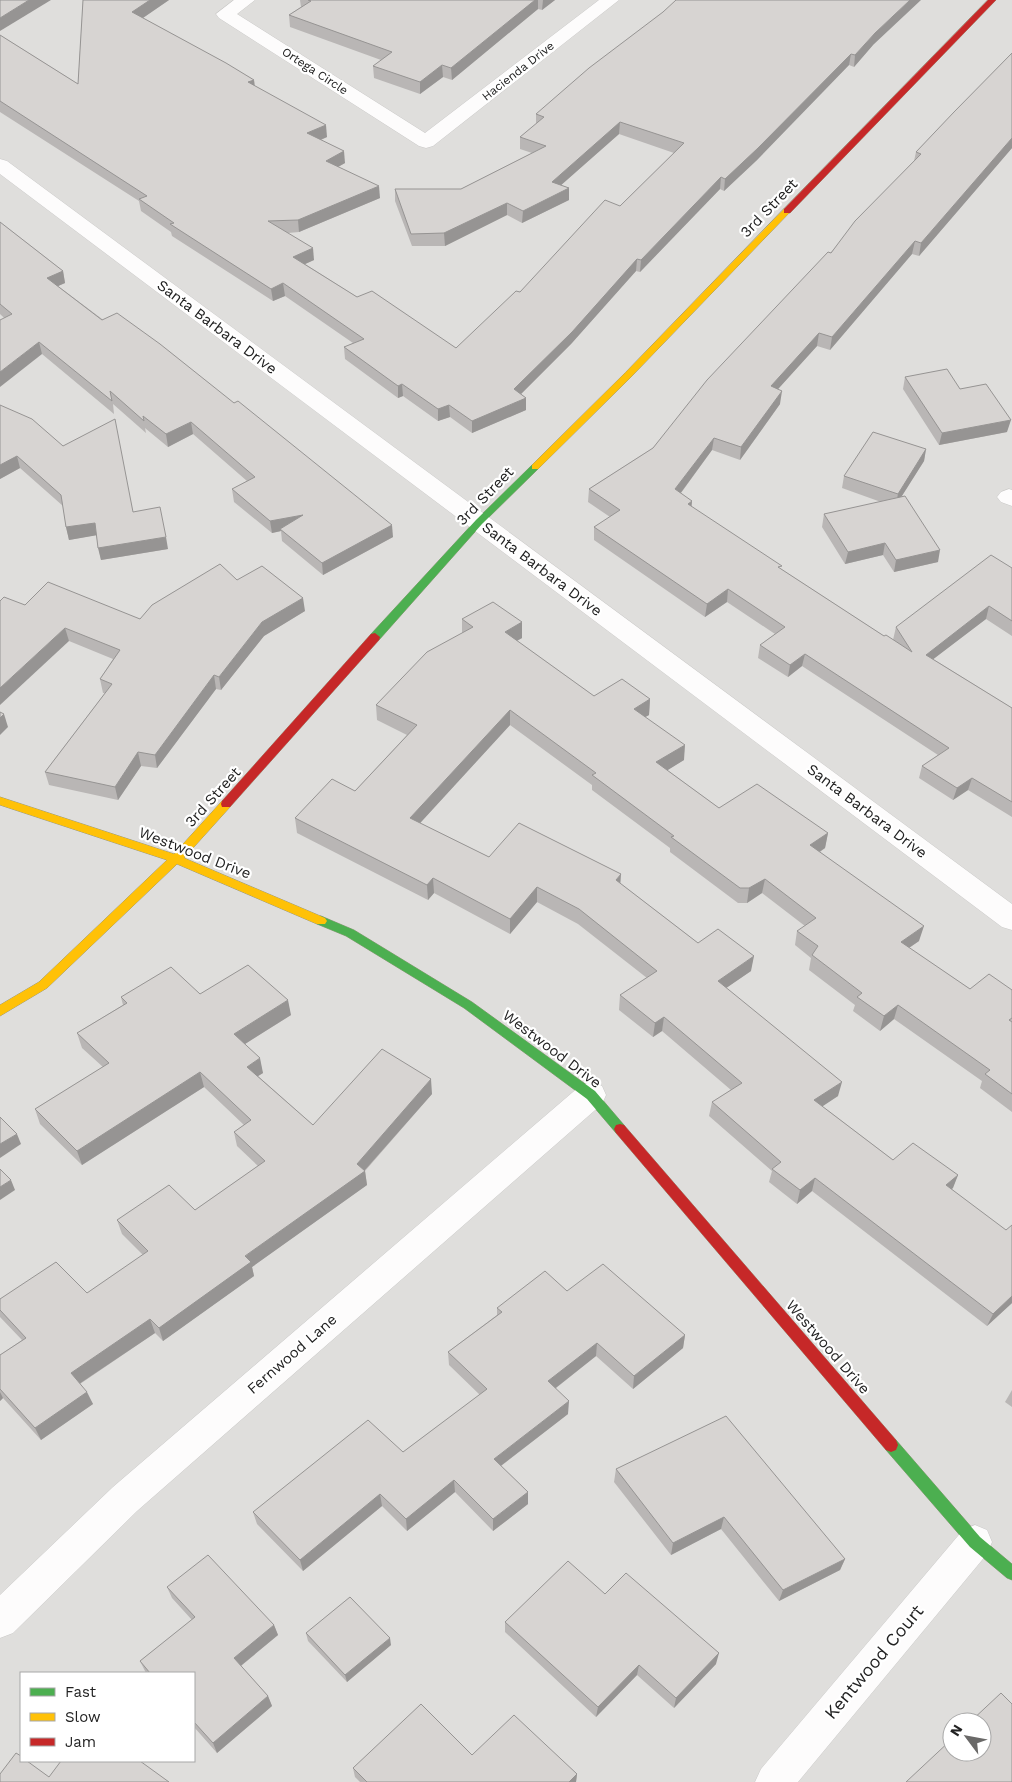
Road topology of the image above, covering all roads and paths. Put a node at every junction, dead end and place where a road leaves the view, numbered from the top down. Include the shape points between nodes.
1 (246, 0) edge
2 (610, 0) edge
3 (992, 0) edge
4 (426, 142) joint
5 (0, 165) edge
6 (479, 522) junction
7 (0, 801) edge
8 (176, 859) junction
9 (1012, 919) edge
10 (0, 1011) edge
11 (591, 1095) junction
12 (975, 1542) junction
13 (1012, 1573) edge
14 (0, 1620) edge
15 (774, 1782) edge

1 - 4 street, Ortega Circle via 225,14
2 - 4 street, Hacienda Drive
3 - 6 street, 3rd Street via 628,375
5 - 6 street, Santa Barbara Drive
6 - 8 street, 3rd Street
6 - 9 street, Santa Barbara Drive
7 - 8 street, Westwood Drive
8 - 10 street, 3rd Street via 43,985
8 - 11 street, Westwood Drive via 350,933 468,1005
11 - 12 street, Westwood Drive
11 - 14 street, Fernwood Lane via 125,1499
12 - 13 street, Westwood Drive
12 - 15 street, Kentwood Court

